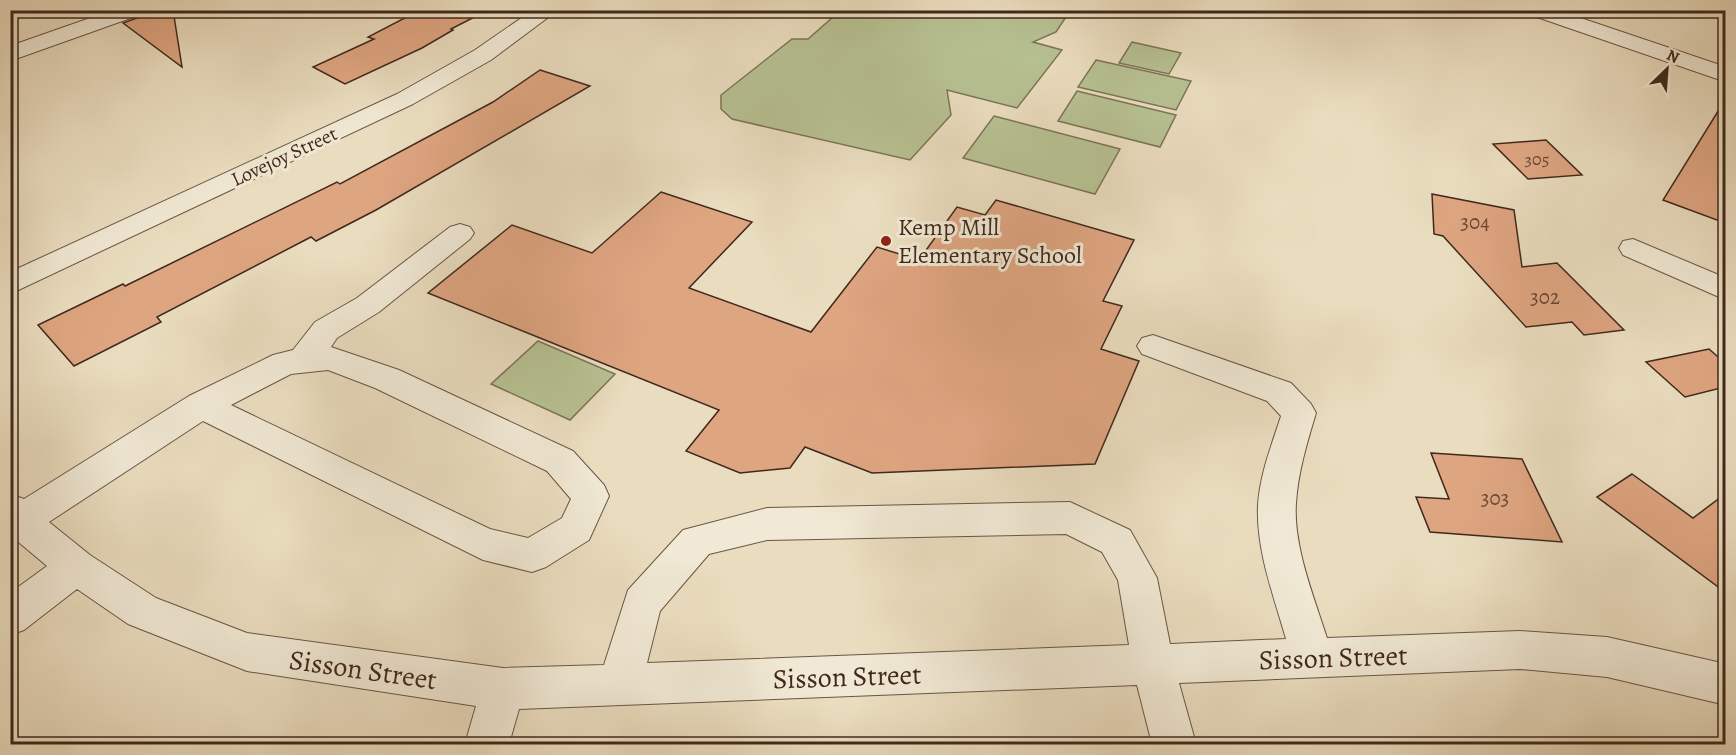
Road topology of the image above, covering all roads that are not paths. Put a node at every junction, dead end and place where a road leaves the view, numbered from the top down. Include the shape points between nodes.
1 (135, 10) edge
2 (548, 10) edge
3 (1534, 10) edge
4 (10, 54) edge
5 (1725, 75) edge
6 (460, 233) dead end
7 (1633, 248) dead end
8 (10, 284) edge
9 (1725, 290) edge
10 (1153, 346) dead end
11 (303, 361) junction
12 (201, 405) junction
13 (15, 515) edge
14 (76, 567) junction
15 (10, 618) edge
16 (1313, 658) junction
17 (1154, 664) junction
18 (620, 684) junction
19 (1725, 685) edge
20 (503, 689) junction
21 (487, 744) edge
22 (1174, 744) edge

1 - 4 street
2 - 8 street, Lovejoy Street via 483,55 405,99
3 - 5 street
6 - 11 street via 368,304 326,330
7 - 9 street
10 - 16 street via 1279,392 1299,413 1277,505 1283,561
11 - 12 street via 285,363
11 - 12 street via 330,358 387,379 560,461 591,496 576,529 532,555 483,544
12 - 13 street
13 - 14 street, Sisson Street
14 - 15 street
14 - 20 street, Sisson Street via 142,611 247,652
16 - 17 street, Sisson Street
16 - 19 street, Sisson Street via 1520,650 1607,657
17 - 18 street, Sisson Street
17 - 18 street via 1137,578 1116,541 1070,518 767,524 697,541 642,603
17 - 22 street
18 - 20 street, Sisson Street
20 - 21 street

